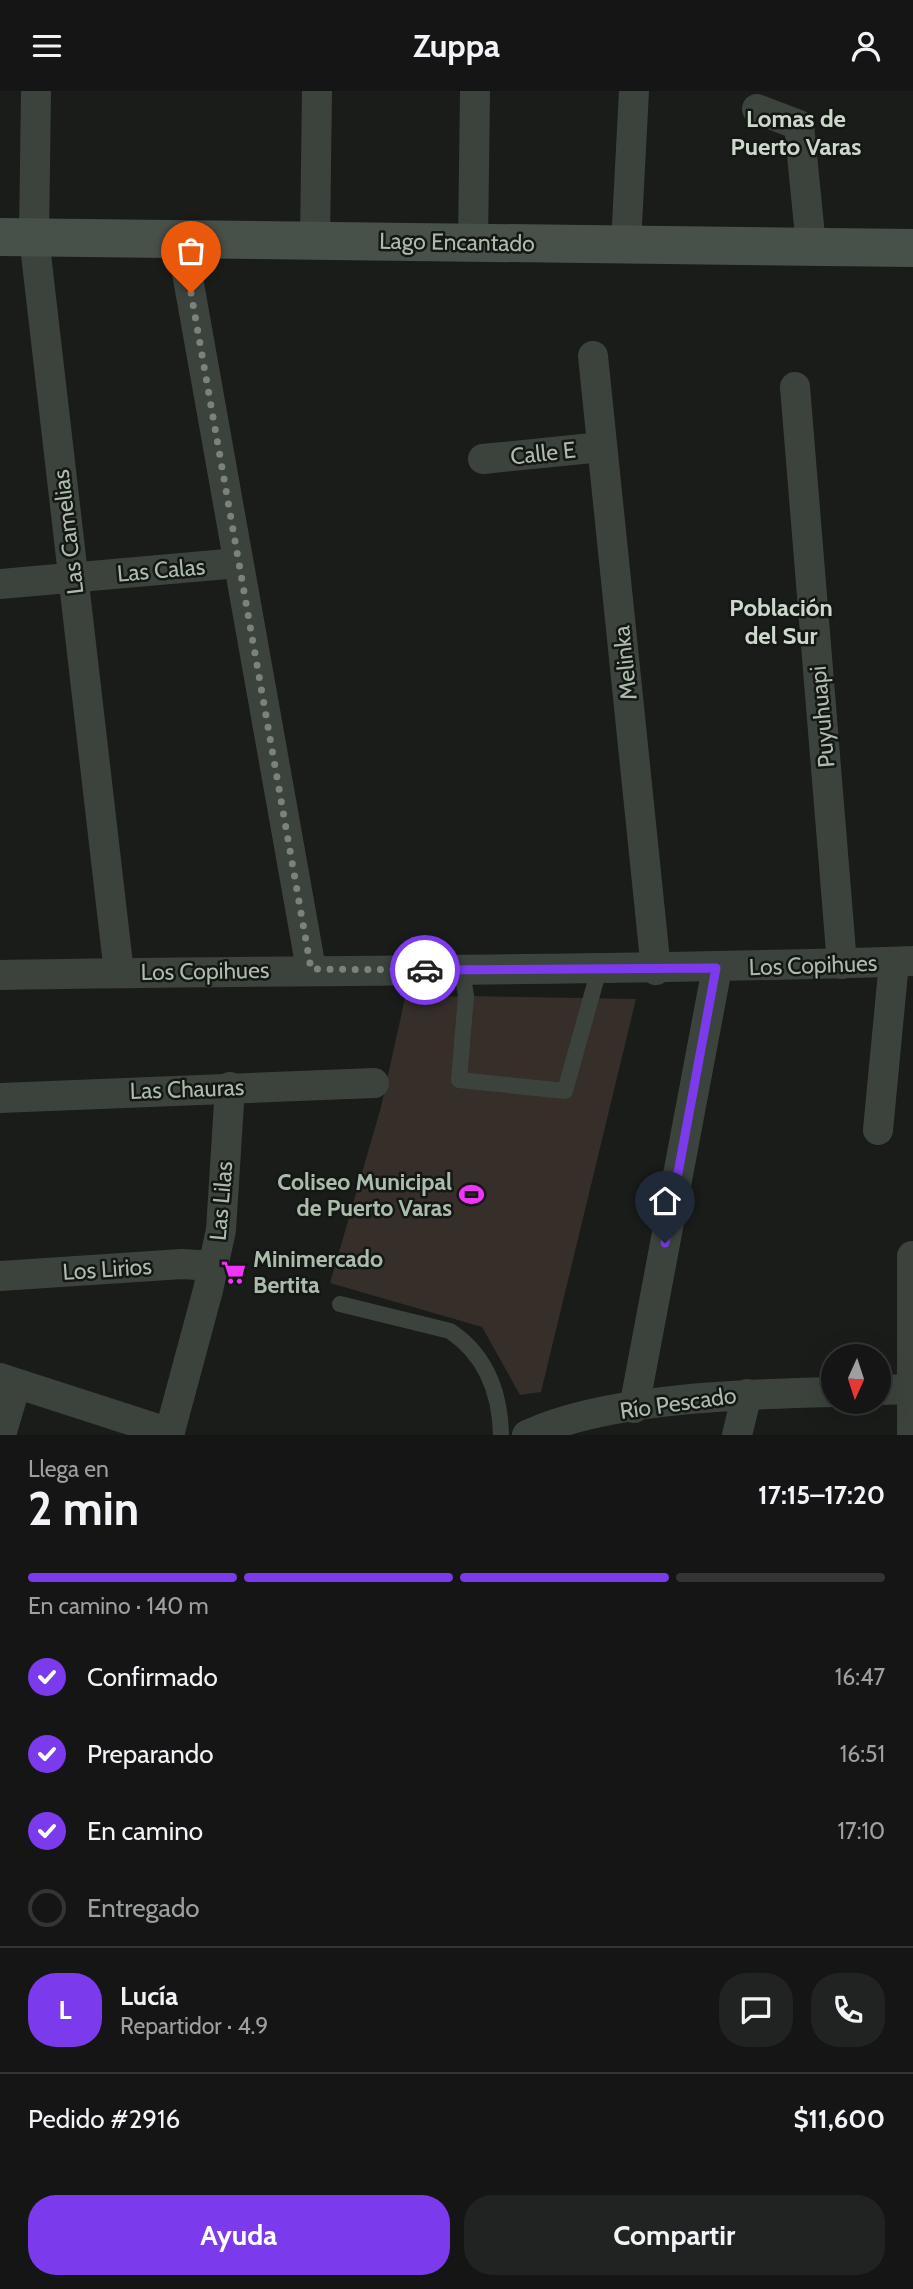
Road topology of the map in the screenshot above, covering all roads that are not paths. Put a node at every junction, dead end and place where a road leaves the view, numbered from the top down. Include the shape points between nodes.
1 (36, 91) edge
2 (317, 91) edge
3 (475, 91) edge
4 (634, 91) edge
5 (757, 109) dead end
6 (17, 237) edge
7 (181, 239) junction
8 (315, 241) junction
9 (474, 243) junction
10 (626, 244) junction
11 (811, 246) junction
12 (913, 248) edge
13 (593, 356) dead end
14 (794, 387) dead end
15 (602, 447) junction
16 (483, 459) dead end
17 (238, 563) junction
18 (73, 578) junction
19 (0, 584) edge
20 (904, 962) edge
21 (842, 964) junction
22 (716, 968) junction
23 (311, 969) junction
24 (462, 970) junction
25 (605, 970) junction
26 (656, 970) junction
27 (119, 973) junction
28 (0, 975) edge
29 (374, 1083) dead end
30 (229, 1087) junction
31 (0, 1098) edge
32 (878, 1129) dead end
33 (912, 1256) edge
34 (214, 1266) junction
35 (0, 1276) edge
36 (340, 1304) dead end
37 (8, 1381) edge
38 (911, 1389) edge
39 (891, 1390) edge
40 (821, 1392) edge
41 (747, 1394) junction
42 (634, 1408) junction
43 (170, 1434) edge
44 (1, 1435) edge
45 (501, 1435) edge
46 (527, 1435) edge
47 (737, 1435) edge
48 (912, 1435) edge

1 - 6 street, Las Camelias
2 - 8 street
3 - 9 street
4 - 10 street
5 - 11 street via 799,125
6 - 7 street, Lago Encantado
6 - 18 street, Las Camelias
7 - 8 street, Lago Encantado
7 - 17 street
8 - 9 street, Lago Encantado
9 - 10 street, Lago Encantado
10 - 11 street, Lago Encantado
11 - 12 street, Lago Encantado
13 - 15 street, Melinka
14 - 21 street, Puyuhuapi
15 - 16 street, Calle E
15 - 26 street, Melinka
17 - 18 street, Las Calas
17 - 23 street
18 - 19 street, Las Calas
18 - 27 street, Las Camelias
20 - 21 street, Los Copihues
20 - 32 street
21 - 22 street, Los Copihues
22 - 26 street, Los Copihues
22 - 42 street
23 - 24 street, Los Copihues
23 - 27 street, Los Copihues
24 - 25 street, Los Copihues
24 - 25 lane via 466,996 459,1080 565,1091 596,980
25 - 26 street, Los Copihues
27 - 28 street, Los Copihues
29 - 30 street, Las Chauras
30 - 31 street, Las Chauras
30 - 34 street, Las Lilas via 221,1230
33 - 38 street
34 - 35 street, Los Lirios
34 - 43 street, Las Lilas
36 - 45 lane via 450,1331 463,1340 488,1373 498,1403
37 - 43 street
37 - 44 street
38 - 39 street
38 - 48 street
40 - 41 street, Río Pescado
41 - 42 street, Río Pescado
41 - 47 street
42 - 46 street, Río Pescado via 554,1423

